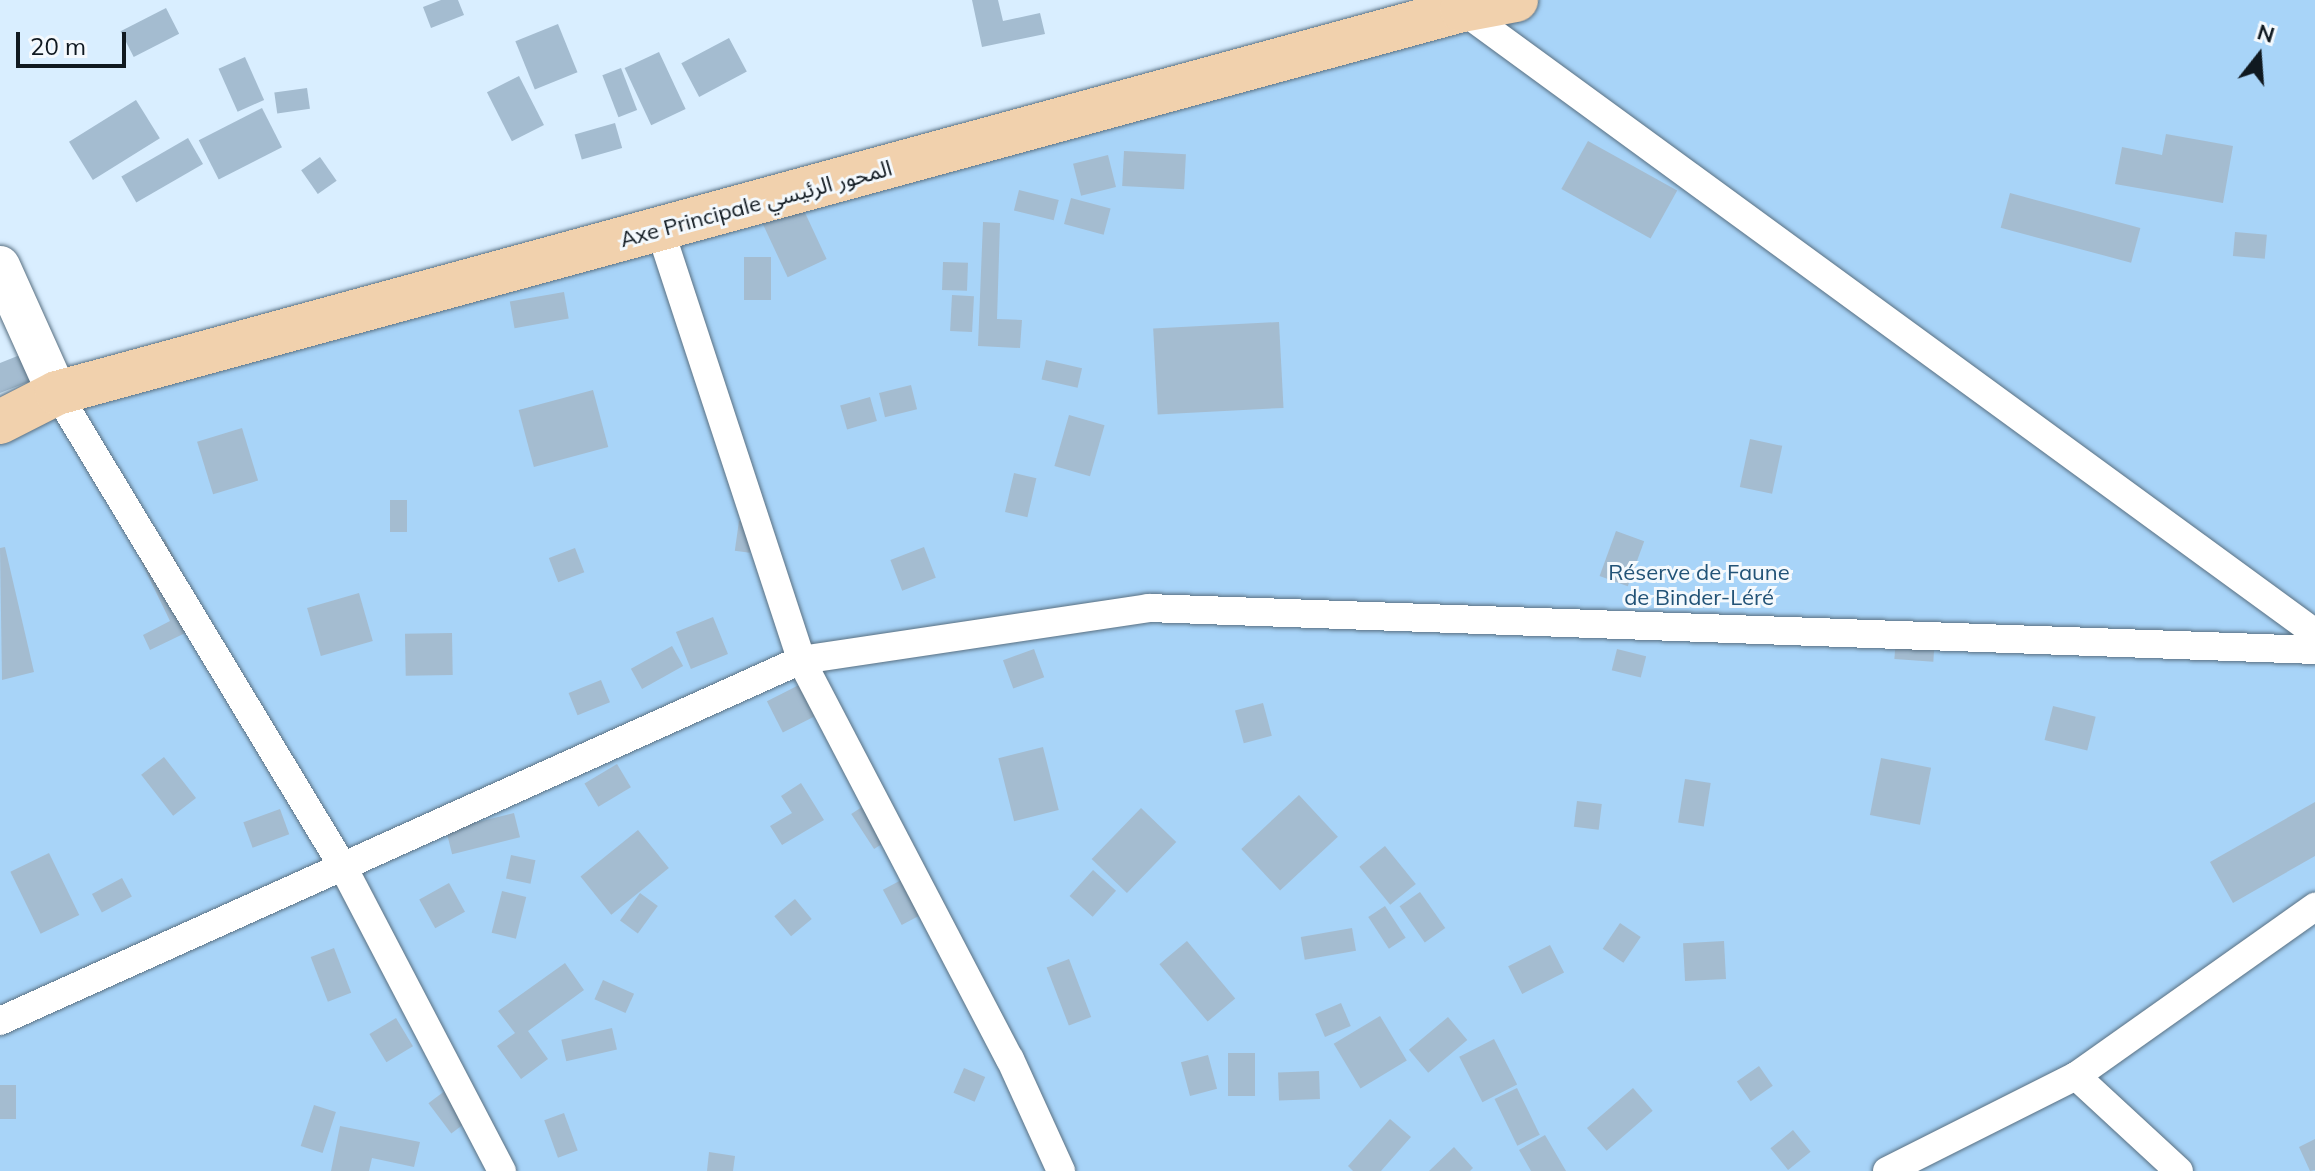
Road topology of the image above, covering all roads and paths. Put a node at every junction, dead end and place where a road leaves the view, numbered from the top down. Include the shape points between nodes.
1 (1516, 0) edge
2 (1461, 5) edge
3 (660, 230) junction
4 (0, 266) edge
5 (57, 393) junction
6 (0, 422) edge
7 (2315, 633) edge
8 (2315, 650) edge
9 (801, 660) junction
10 (343, 867) junction
11 (2315, 907) edge
12 (0, 1021) edge
13 (2076, 1076) junction
14 (502, 1171) edge
15 (1061, 1171) edge
16 (1887, 1171) edge
17 (2179, 1171) edge

1 - 2 main road, Axe Principale المحور الرئيسي
2 - 3 main road, Axe Principale المحور الرئيسي
2 - 7 street
3 - 5 main road, Axe Principale المحور الرئيسي
3 - 9 street
4 - 5 street
5 - 6 main road, Axe Principale المحور الرئيسي
5 - 10 street
8 - 9 street via 1148,608
9 - 10 street
9 - 15 street via 1010,1059
10 - 12 street
10 - 14 street
11 - 13 street
13 - 16 street
13 - 17 street

